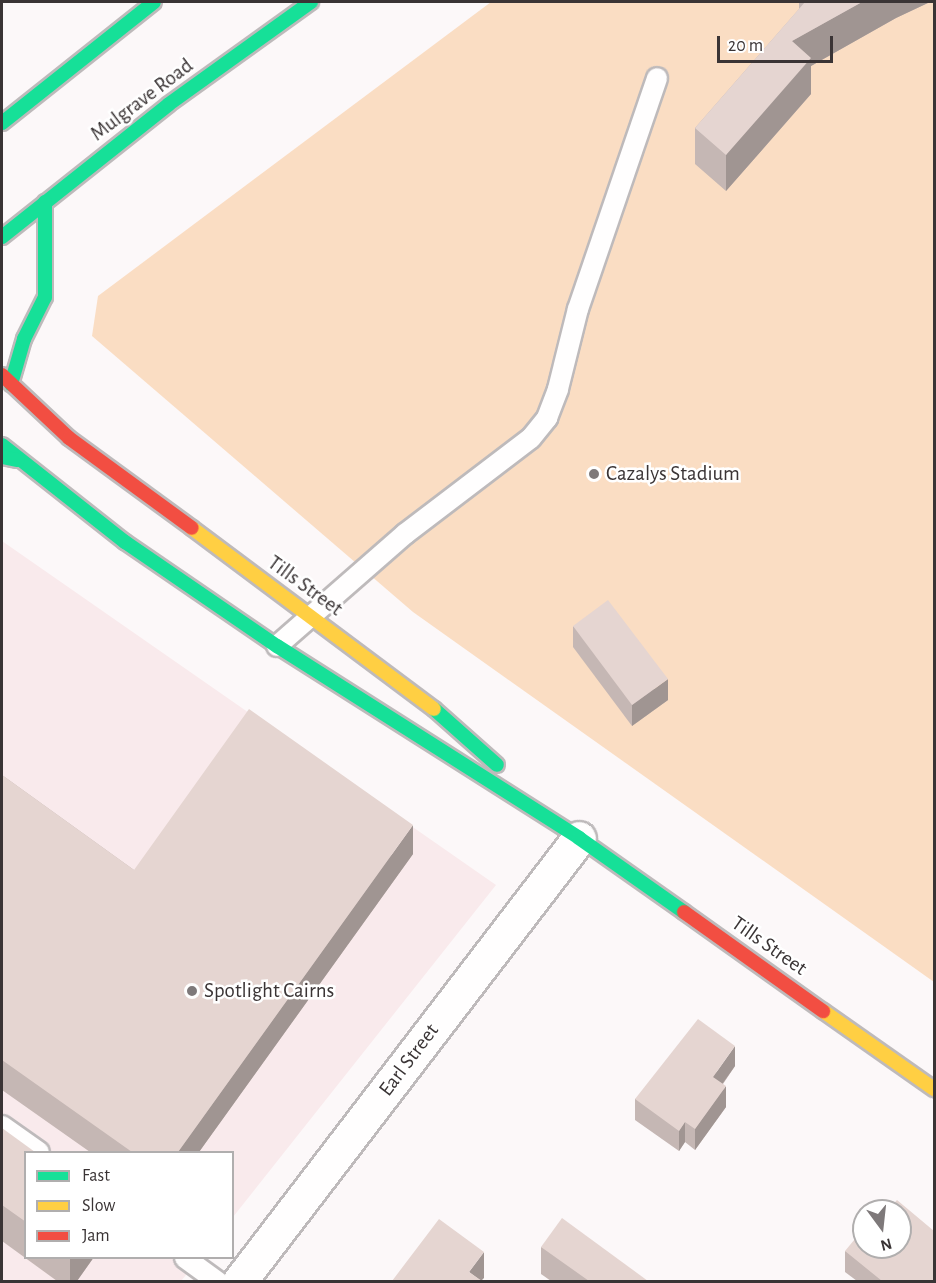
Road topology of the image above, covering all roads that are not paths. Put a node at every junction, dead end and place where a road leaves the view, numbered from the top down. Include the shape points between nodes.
1 (154, 2) edge
2 (311, 2) edge
3 (657, 78) dead end
4 (2, 123) edge
5 (45, 202) junction
6 (2, 237) edge
7 (6, 379) edge
8 (2, 445) edge
9 (2, 457) edge
10 (18, 460) junction
11 (310, 616) junction
12 (277, 646) junction
13 (579, 838) junction
14 (934, 1089) edge
15 (2, 1126) edge
16 (38, 1151) edge
17 (188, 1259) edge
18 (218, 1281) edge
19 (239, 1281) edge

1 - 4 street
2 - 5 street, Mulgrave Road via 170,104
3 - 11 lane via 578,309 547,418 531,438 405,534
5 - 6 street, Mulgrave Road
5 - 7 street via 45,297
7 - 11 street, Tills Street via 87,452
8 - 10 street, Tills Street
9 - 10 street
10 - 12 street, Tills Street via 125,542
11 - 12 lane
11 - 13 street, Tills Street via 406,685
12 - 13 street, Tills Street
13 - 14 street, Tills Street
13 - 19 street, Earl Street
15 - 16 lane
17 - 18 lane

